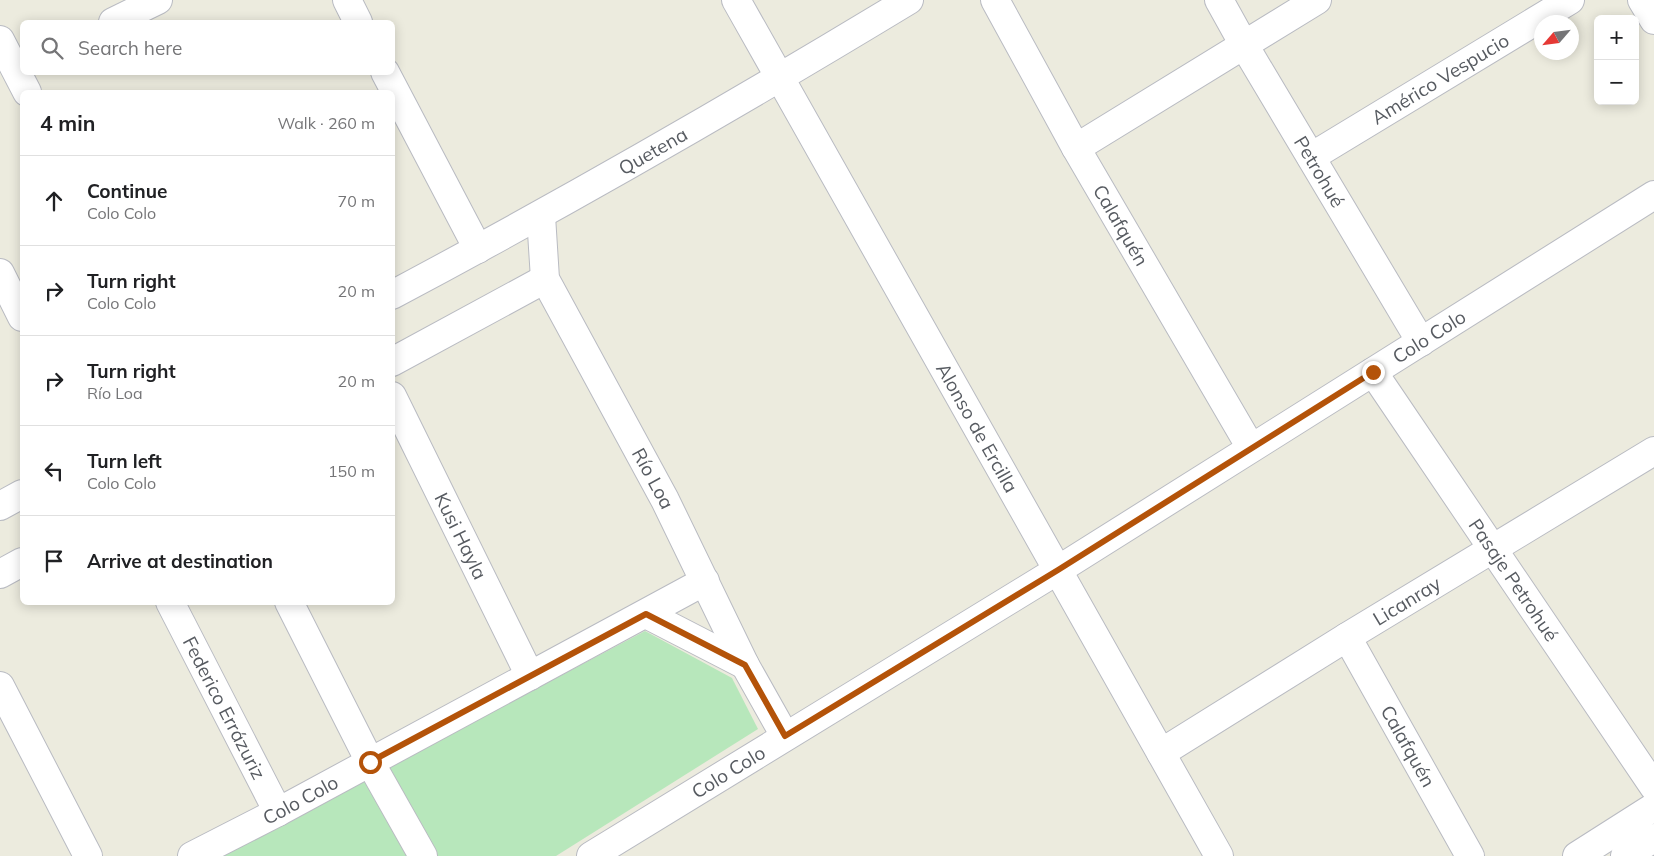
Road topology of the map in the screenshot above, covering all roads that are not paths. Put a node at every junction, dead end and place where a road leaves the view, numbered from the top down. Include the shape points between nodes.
1 (158, 0) edge
2 (346, 0) edge
3 (736, 0) edge
4 (909, 0) edge
5 (995, 0) edge
6 (1219, 0) edge
7 (1317, 0) edge
8 (1570, 0) edge
9 (1642, 0) edge
10 (117, 20) edge
11 (357, 20) edge
12 (1654, 20) edge
13 (0, 40) edge
14 (1244, 45) junction
15 (20, 74) edge
16 (780, 78) junction
17 (395, 94) edge
18 (1076, 148) junction
19 (1311, 157) junction
20 (1654, 195) edge
21 (541, 216) junction
22 (478, 249) junction
23 (0, 273) edge
24 (544, 279) junction
25 (395, 294) edge
26 (20, 313) edge
27 (1421, 342) junction
28 (395, 360) edge
29 (1373, 372) junction
30 (395, 402) edge
31 (1251, 448) junction
32 (1654, 451) edge
33 (20, 495) edge
34 (0, 506) edge
35 (1492, 548) junction
36 (20, 563) edge
37 (1058, 570) junction
38 (0, 574) edge
39 (706, 581) junction
40 (172, 605) edge
41 (291, 605) edge
42 (646, 614) junction
43 (1347, 637) junction
44 (745, 665) junction
45 (530, 676) junction
46 (0, 686) edge
47 (785, 736) junction
48 (1161, 753) junction
49 (370, 762) junction
50 (1654, 787) edge
51 (1654, 807) edge
52 (278, 812) junction
53 (1654, 838) edge
54 (88, 856) edge
55 (192, 856) edge
56 (423, 856) edge
57 (591, 856) edge
58 (1219, 856) edge
59 (1470, 856) edge
60 (1577, 856) edge
61 (1625, 856) edge

1 - 10 street
2 - 11 street
3 - 16 street, Alonso de Ercilla
4 - 16 street, Quetena
5 - 18 street, Calafquén
6 - 14 street, Petrohué
7 - 14 street
8 - 19 street, Américo Vespucio
9 - 12 street
13 - 15 street
14 - 18 street
14 - 19 street, Petrohué
16 - 21 street, Quetena
16 - 37 street, Alonso de Ercilla
17 - 22 street
18 - 31 street, Calafquén
19 - 27 street, Petrohué
20 - 27 street, Colo Colo
21 - 22 street, Quetena
21 - 24 street, Río Loa
22 - 25 street, Quetena
23 - 26 street
24 - 28 street
24 - 39 street, Río Loa
27 - 29 street, Colo Colo
29 - 31 street, Colo Colo
29 - 35 street, Pasaje Petrohué
30 - 45 street, Kusi Hayla
31 - 37 street, Colo Colo
32 - 35 street, Licanray
33 - 34 street
35 - 43 street, Licanray
35 - 50 street, Pasaje Petrohué
36 - 38 street
37 - 47 street, Colo Colo
37 - 48 street, Alonso de Ercilla
39 - 42 street, Colo Colo
39 - 44 street, Río Loa
40 - 52 street, Federico Errázuriz
41 - 49 street
42 - 44 street
42 - 45 street, Colo Colo
43 - 48 street, Licanray
43 - 59 street, Calafquén
44 - 47 street, Río Loa
45 - 49 street, Colo Colo
46 - 54 street
47 - 57 street, Colo Colo
48 - 58 street, Alonso de Ercilla
49 - 52 street, Colo Colo
49 - 56 street
51 - 60 street
52 - 55 street, Colo Colo
53 - 61 street

